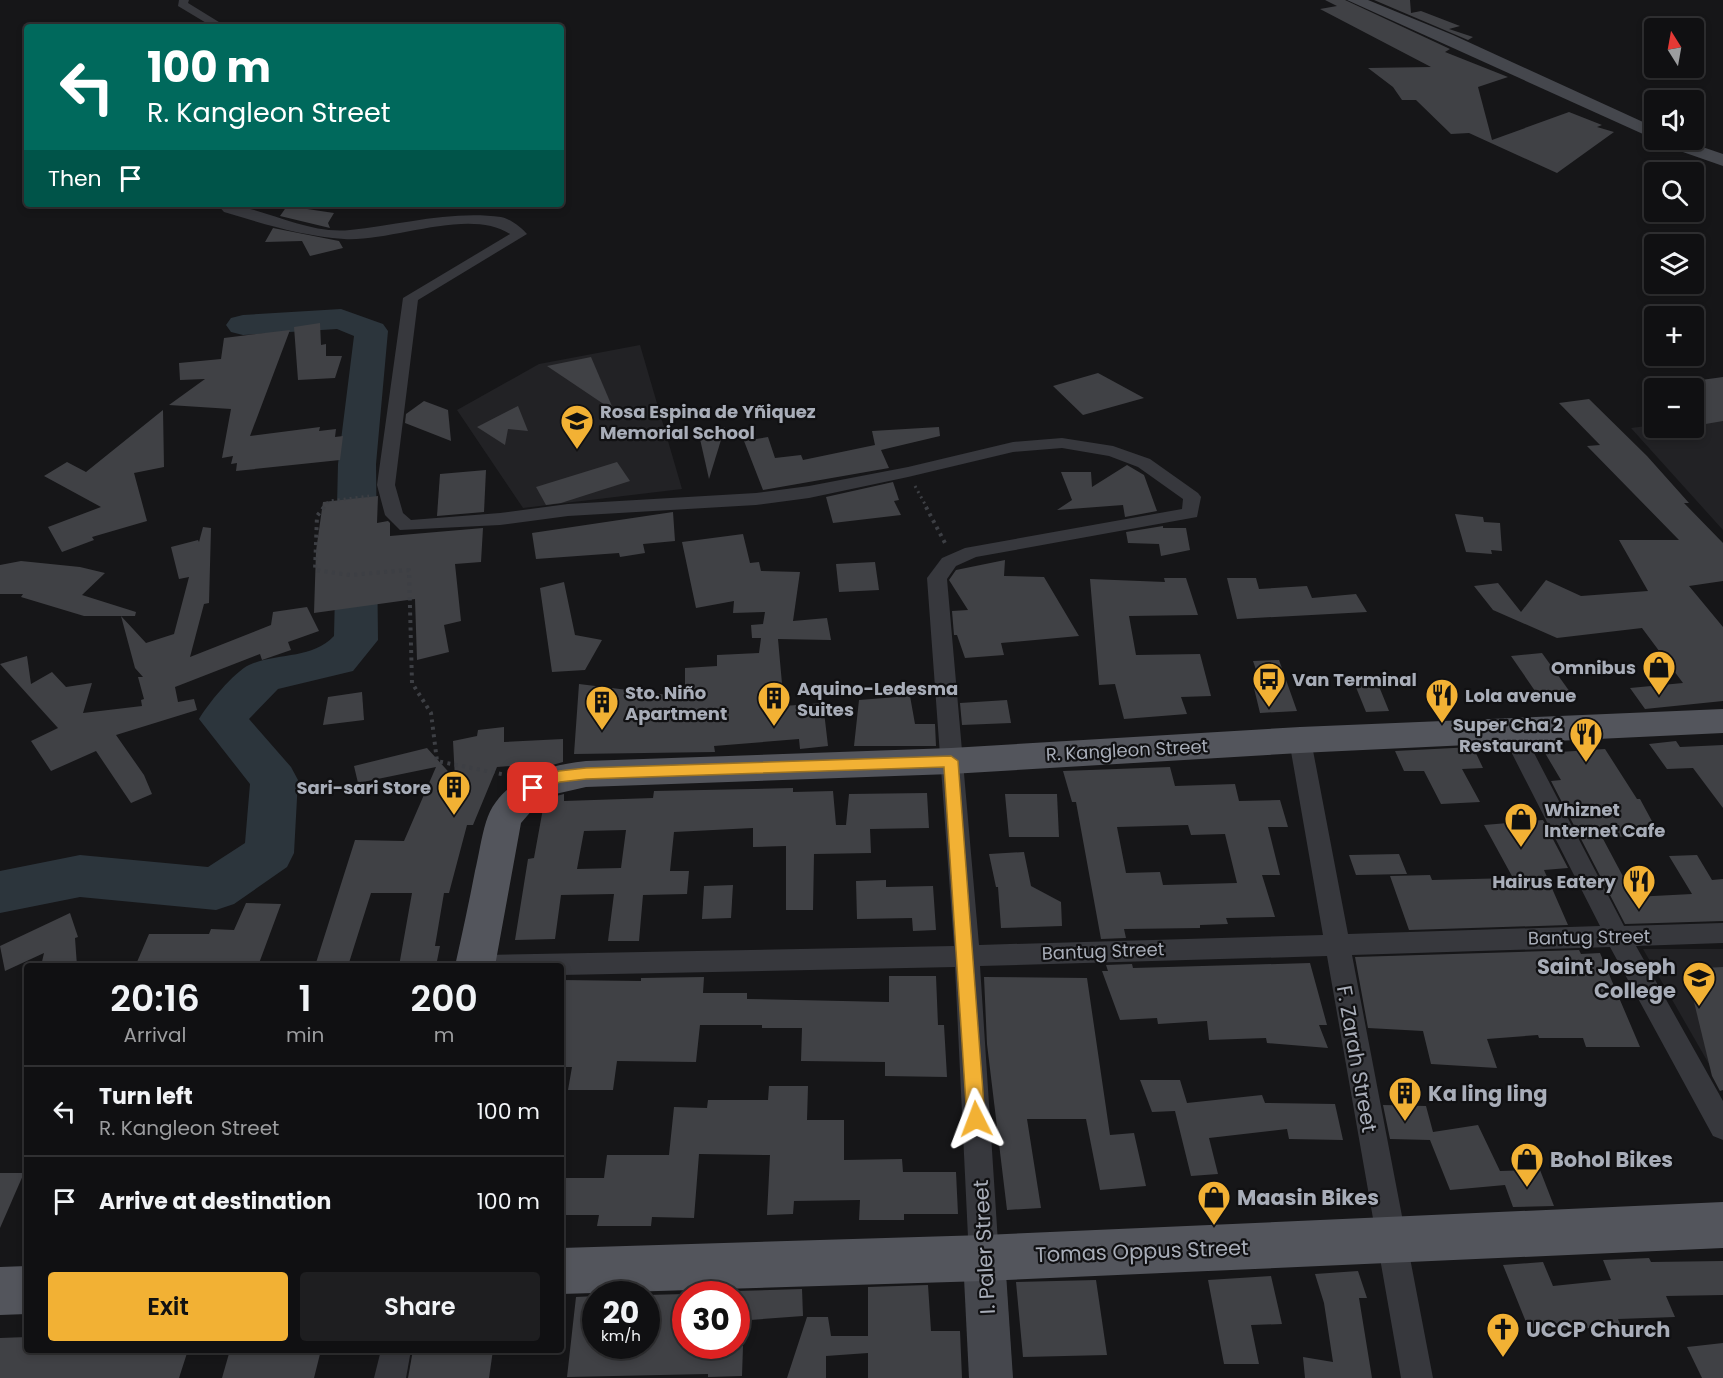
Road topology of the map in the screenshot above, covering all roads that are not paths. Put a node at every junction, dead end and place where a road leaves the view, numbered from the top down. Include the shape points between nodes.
1 (184, 0) edge
2 (1355, 0) edge
3 (216, 24) edge
4 (1644, 129) edge
5 (1694, 150) edge
6 (1723, 160) edge
7 (227, 207) edge
8 (1723, 721) edge
9 (1511, 730) junction
10 (1300, 740) junction
11 (951, 761) junction
12 (1723, 933) edge
13 (1617, 936) junction
14 (1336, 943) junction
15 (967, 956) junction
16 (476, 963) edge
17 (564, 964) edge
18 (1723, 1127) edge
19 (1723, 1225) edge
20 (1390, 1240) junction
21 (984, 1258) junction
22 (564, 1271) edge
23 (24, 1290) edge
24 (0, 1291) edge
25 (395, 1353) edge
26 (390, 1378) edge
27 (991, 1378) edge
28 (1417, 1378) edge

1 - 3 street via 182,4
2 - 4 street
5 - 6 street
7 - 11 street, I. Paler Street via 300,230 347,235 455,221 500,221 520,234 411,298 386,485 394,516 407,526 568,510 756,499 908,472 1012,447 1062,443 1113,451 1144,463 1192,497 1191,513 972,552 949,562 937,578
8 - 9 main road, R. Kangleon Street
9 - 10 main road, R. Kangleon Street
9 - 13 street
10 - 11 main road, R. Kangleon Street
10 - 14 street, F. Zarah Street
11 - 15 street, I. Paler Street
11 - 16 main road, R. Kangleon Street via 559,777 532,789 516,802 504,820
12 - 13 street, Bantug Street
13 - 14 street, Bantug Street
13 - 18 street
14 - 15 street, Bantug Street
14 - 20 street, F. Zarah Street
15 - 17 street, Bantug Street
15 - 21 street, I. Paler Street
19 - 20 main road, Tomas Oppus Street
20 - 21 main road, Tomas Oppus Street
20 - 28 street, F. Zarah Street
21 - 22 main road, Tomas Oppus Street
21 - 27 street, I. Paler Street
23 - 24 main road
25 - 26 street

